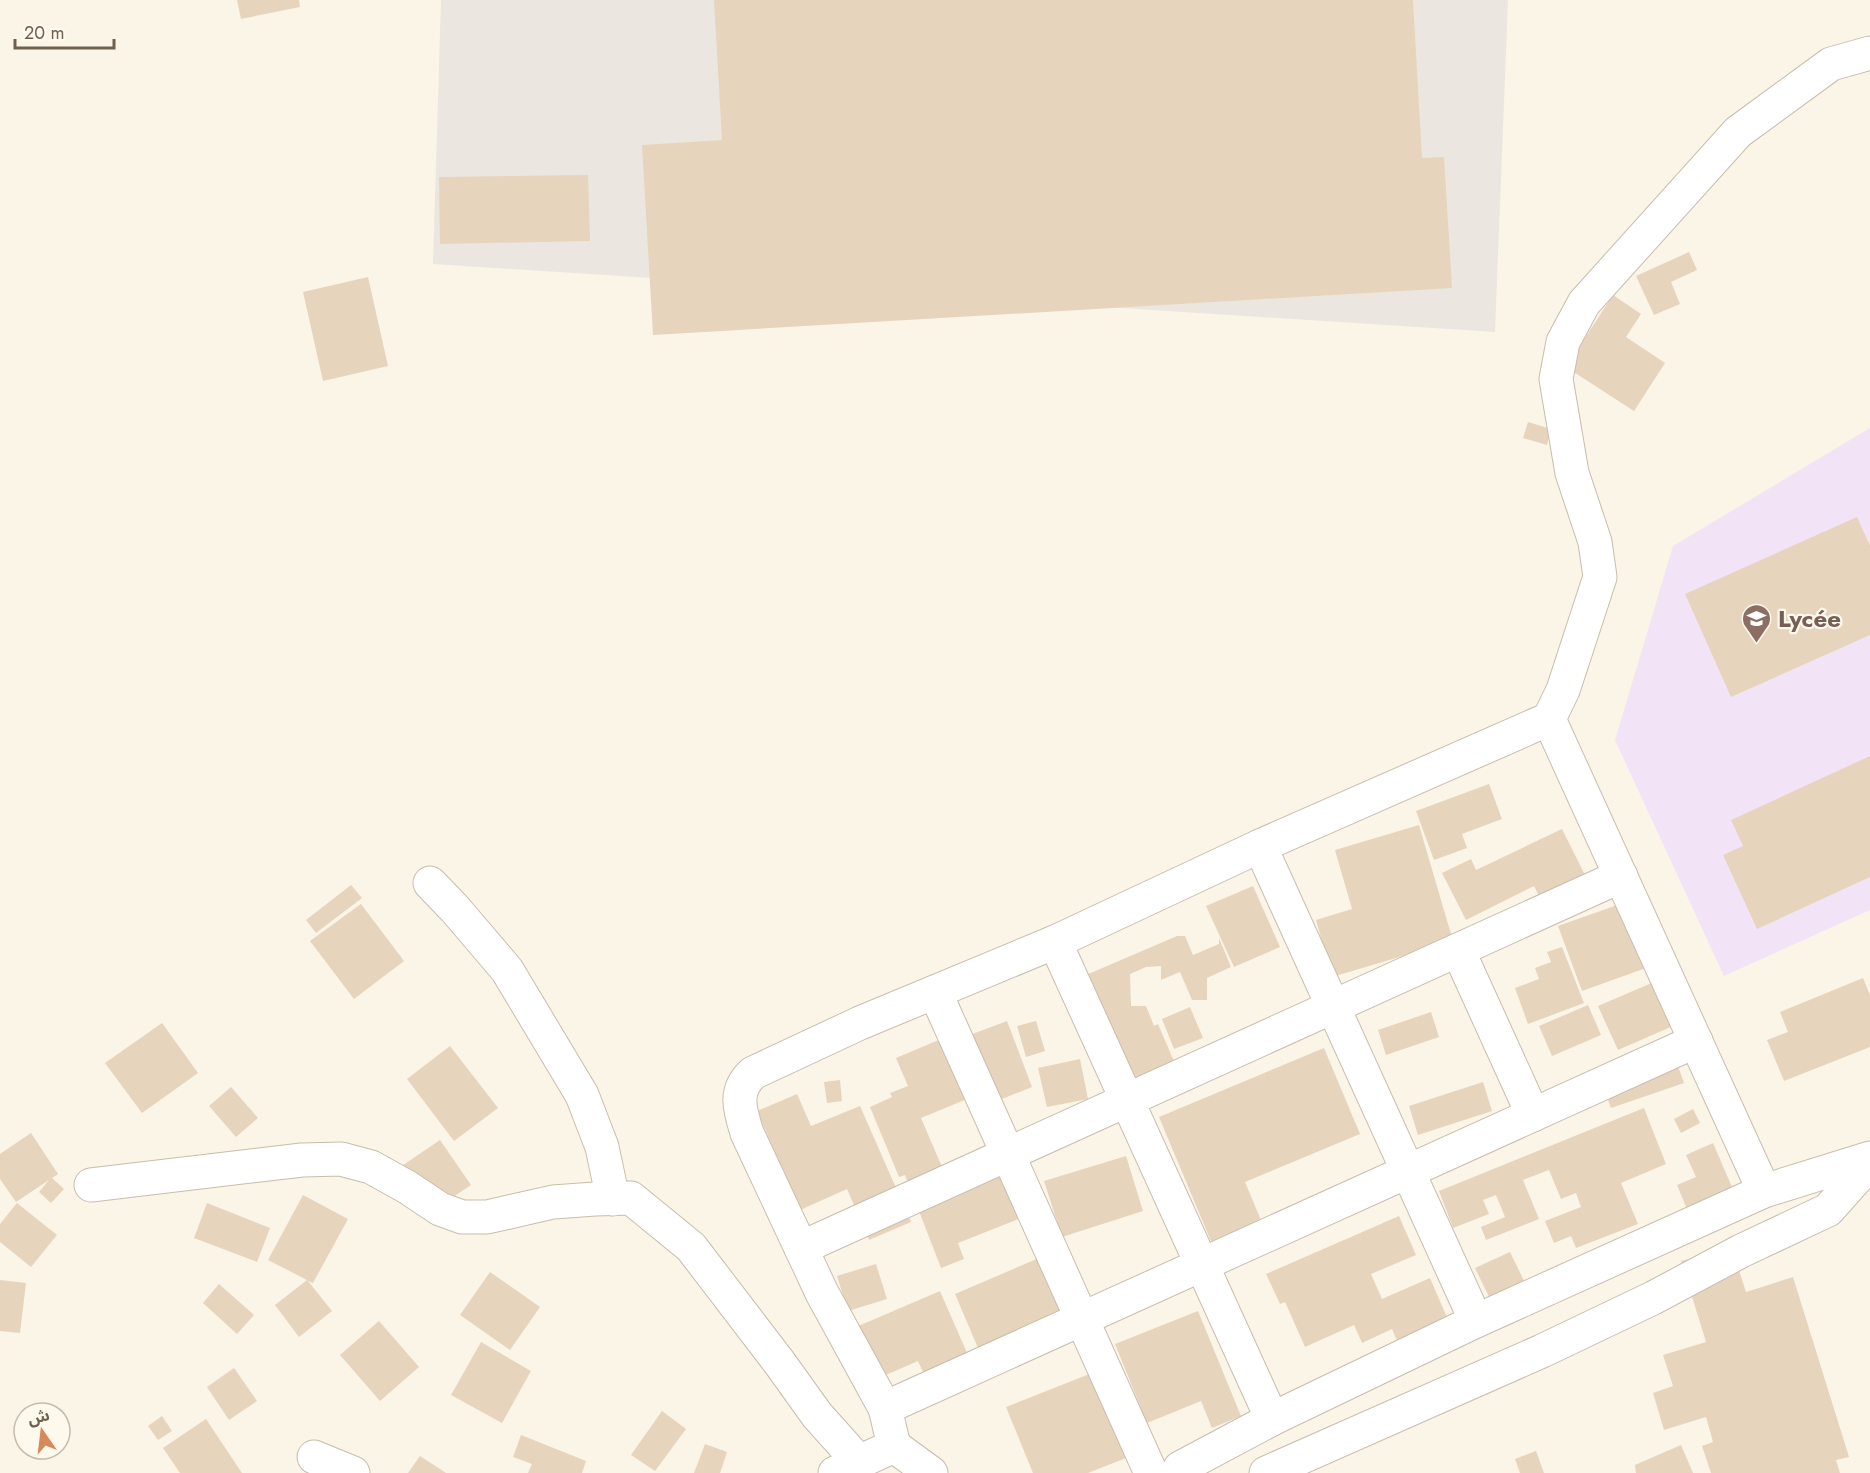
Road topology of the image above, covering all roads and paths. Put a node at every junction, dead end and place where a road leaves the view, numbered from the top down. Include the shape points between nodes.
1 (1870, 52) edge
2 (1549, 719) junction
3 (1260, 846) junction
4 (1621, 876) junction
5 (430, 883) dead end
6 (1055, 942) junction
7 (1458, 950) junction
8 (935, 992) junction
9 (1333, 1006) junction
10 (1696, 1041) junction
11 (1127, 1100) junction
12 (1533, 1115) junction
13 (1008, 1154) junction
14 (1870, 1158) edge
15 (1870, 1163) edge
16 (1408, 1171) junction
17 (90, 1185) dead end
18 (1764, 1191) junction
19 (613, 1198) junction
20 (801, 1248) junction
21 (1202, 1265) junction
22 (1082, 1319) junction
23 (1476, 1321) junction
24 (885, 1408) junction
25 (1272, 1419) junction
26 (894, 1446) junction
27 (314, 1457) dead end
28 (847, 1467) edge
29 (353, 1473) edge
30 (931, 1473) edge
31 (1151, 1473) edge
32 (1178, 1473) edge
33 (1266, 1473) edge

1 - 2 street via 1831,64 1738,132 1584,303 1563,342 1556,379 1572,473 1595,542 1600,577 1563,690
2 - 3 street
2 - 4 street
3 - 6 street
3 - 9 street
4 - 7 street
4 - 10 street
5 - 19 street via 507,970 582,1095 602,1148
6 - 8 street
6 - 11 street
7 - 9 street
7 - 12 street
8 - 13 street
8 - 20 street via 860,1023 744,1080 739,1108 747,1133
9 - 11 street
9 - 16 street
10 - 12 street
10 - 18 street
11 - 13 street
11 - 21 street
12 - 16 street
13 - 20 street
13 - 22 street
14 - 18 street
15 - 33 street via 1828,1210 1542,1351
16 - 21 street
16 - 23 street
17 - 19 street via 302,1160 341,1159 371,1167 440,1209 462,1217 487,1217 553,1202
18 - 23 street
19 - 28 street via 631,1198 690,1248 817,1415
20 - 24 street
21 - 22 street
21 - 25 street
22 - 24 street
22 - 31 street
23 - 25 street
24 - 26 street
25 - 32 street via 1180,1468
26 - 28 street
26 - 30 street
27 - 29 street

